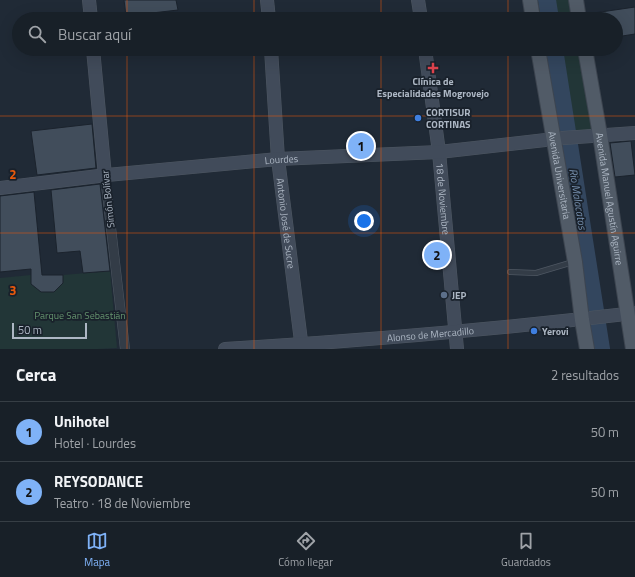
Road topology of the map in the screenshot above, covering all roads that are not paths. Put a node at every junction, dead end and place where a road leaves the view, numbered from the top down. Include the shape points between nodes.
1 (89, 0) edge
2 (268, 0) edge
3 (418, 0) edge
4 (530, 0) edge
5 (576, 0) edge
6 (90, 12) edge
7 (269, 12) edge
8 (420, 12) edge
9 (532, 12) edge
10 (578, 12) edge
11 (94, 56) edge
12 (271, 56) edge
13 (426, 56) edge
14 (540, 56) edge
15 (586, 56) edge
16 (635, 133) edge
17 (594, 136) junction
18 (558, 138) junction
19 (439, 152) junction
20 (278, 159) junction
21 (105, 176) junction
22 (0, 188) edge
23 (575, 262) junction
24 (510, 272) dead end
25 (587, 319) junction
26 (630, 319) edge
27 (455, 331) junction
28 (301, 347) edge
29 (125, 349) edge
30 (225, 349) edge
31 (457, 349) edge
32 (587, 349) edge
33 (632, 349) edge

1 - 6 street
2 - 7 street
3 - 8 street
4 - 9 main road
5 - 10 main road
11 - 21 street, Simón Bolívar
12 - 20 street, Antonio José de Sucre
13 - 19 street, 18 de Noviembre
14 - 18 main road, Avenida Universitaria
15 - 17 main road, Avenida Manuel Agustín Aguirre
16 - 17 street, Lourdes
17 - 18 street, Lourdes
17 - 26 main road, Avenida Manuel Agustín Aguirre
18 - 19 street, Lourdes
18 - 23 main road, Avenida Universitaria
19 - 20 street, Lourdes
19 - 27 street, 18 de Noviembre
20 - 21 street, Lourdes
20 - 28 street, Antonio José de Sucre
21 - 22 street, Lourdes
21 - 29 street, Simón Bolívar
23 - 24 lane via 536,273
23 - 25 main road, Avenida Universitaria
25 - 26 street, Alonso de Mercadillo
25 - 27 street, Alonso de Mercadillo
25 - 32 main road, Avenida Universitaria
26 - 33 main road, Avenida Manuel Agustín Aguirre
27 - 28 street, Alonso de Mercadillo
27 - 31 street, 18 de Noviembre
28 - 30 street, Alonso de Mercadillo

